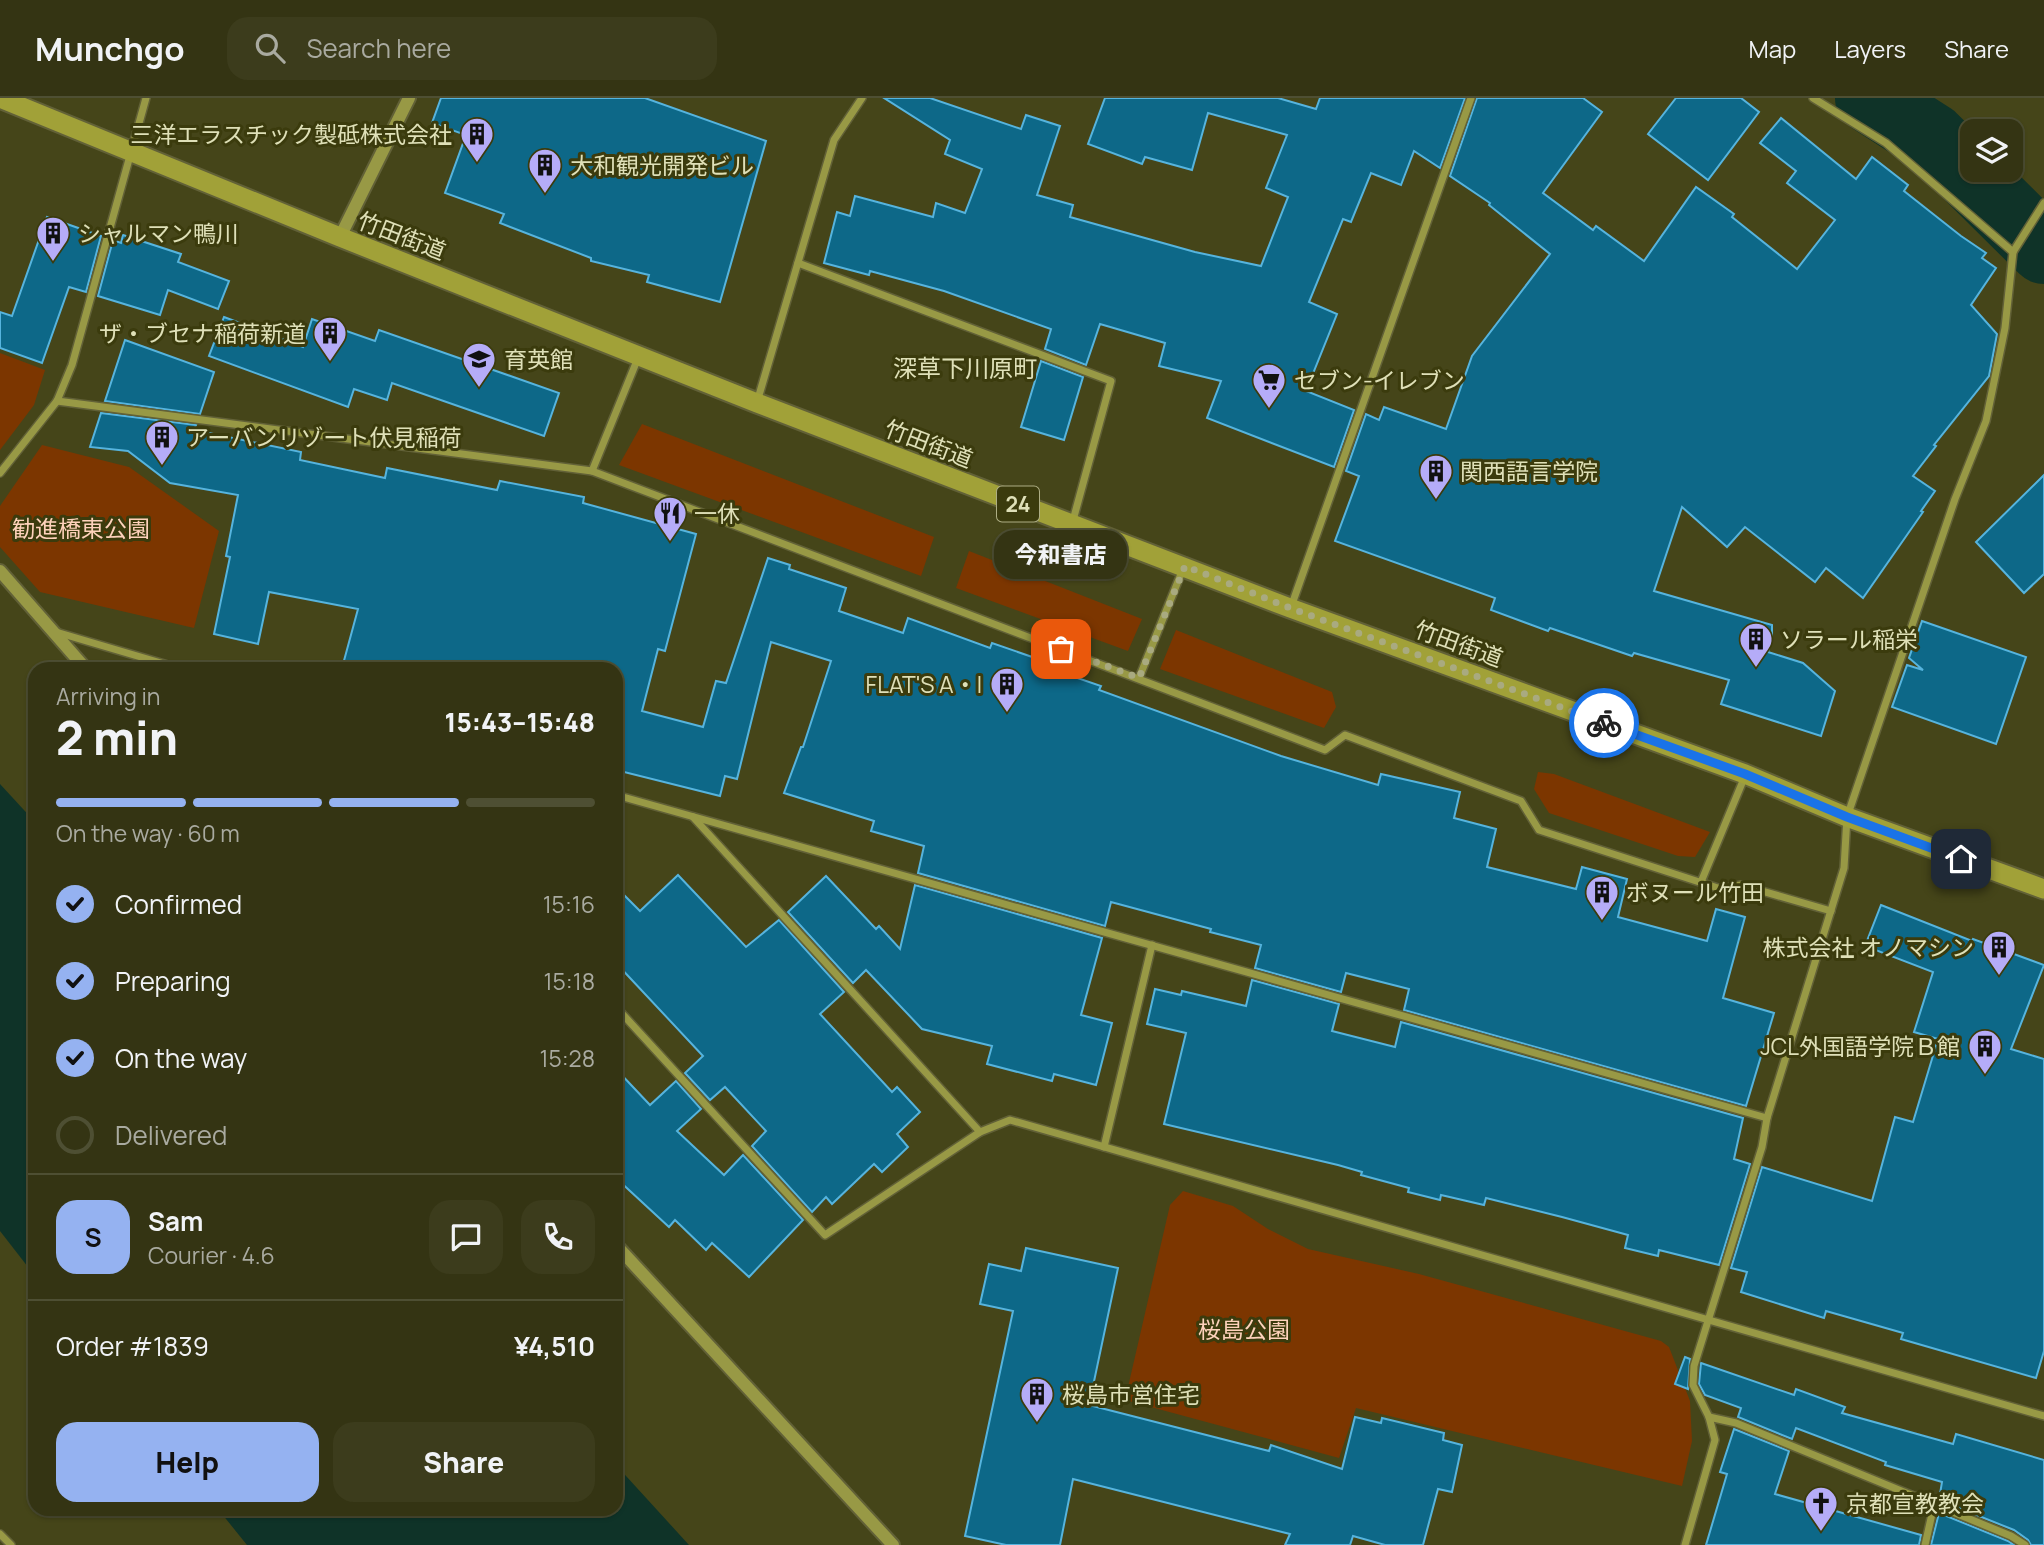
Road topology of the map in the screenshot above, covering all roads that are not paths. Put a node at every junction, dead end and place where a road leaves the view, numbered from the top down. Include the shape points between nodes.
1 (0, 98) edge
2 (146, 98) edge
3 (410, 98) edge
4 (862, 98) edge
5 (1471, 98) edge
6 (1813, 98) edge
7 (133, 151) junction
8 (2044, 203) edge
9 (340, 237) junction
10 (2013, 252) junction
11 (798, 263) junction
12 (639, 355) junction
13 (57, 401) junction
14 (757, 403) junction
15 (592, 471) junction
16 (0, 473) edge
17 (1072, 525) junction
18 (1185, 566) junction
19 (0, 571) edge
20 (1290, 608) junction
21 (49, 629) junction
22 (79, 662) edge
23 (158, 662) edge
24 (1139, 678) junction
25 (1745, 774) junction
26 (623, 797) edge
27 (692, 816) junction
28 (1847, 817) junction
29 (1701, 882) junction
30 (2044, 889) edge
31 (1831, 911) junction
32 (1152, 945) junction
33 (623, 1015) edge
34 (1767, 1118) junction
35 (980, 1132) junction
36 (1104, 1147) junction
37 (623, 1253) edge
38 (1709, 1322) junction
39 (2044, 1416) edge
40 (1709, 1417) junction
41 (1934, 1504) junction
42 (0, 1534) edge
43 (10, 1545) edge
44 (892, 1545) edge
45 (1685, 1545) edge
46 (1925, 1545) edge
47 (2025, 1545) edge

1 - 7 highway, 竹田街道 / 24
2 - 7 street
3 - 9 street
4 - 11 street via 834,140
5 - 20 street
6 - 10 street via 1886,143
7 - 9 highway, 竹田街道 / 24
7 - 13 street via 72,365
8 - 10 street
9 - 12 highway, 竹田街道 / 24
10 - 28 street via 2005,328 1986,421
11 - 14 street
11 - 17 street via 1111,381
12 - 14 highway, 竹田街道 / 24
12 - 15 street
13 - 15 street
13 - 16 street
14 - 17 highway, 竹田街道 / 24
15 - 24 street
17 - 18 highway, 竹田街道 / 24
18 - 20 highway, 竹田街道 / 24
18 - 24 street
19 - 21 street
20 - 25 highway, 竹田街道 / 24
21 - 22 street
21 - 23 street
24 - 29 street via 1325,750 1345,736 1521,801 1539,830
25 - 28 highway, 竹田街道 / 24
25 - 29 street
26 - 27 street
27 - 32 street
27 - 35 street
28 - 30 highway, 竹田街道 / 24
28 - 31 street via 1844,868
29 - 31 street via 1721,889 1741,885
31 - 34 street
32 - 34 street
32 - 36 street
33 - 35 street via 825,1235
34 - 38 street
35 - 36 street via 1010,1120
36 - 38 street
37 - 44 street
38 - 39 street
38 - 40 street via 1694,1366 1693,1385
40 - 41 street via 1736,1423
40 - 45 street via 1715,1440
41 - 46 street
41 - 47 street
42 - 43 street

